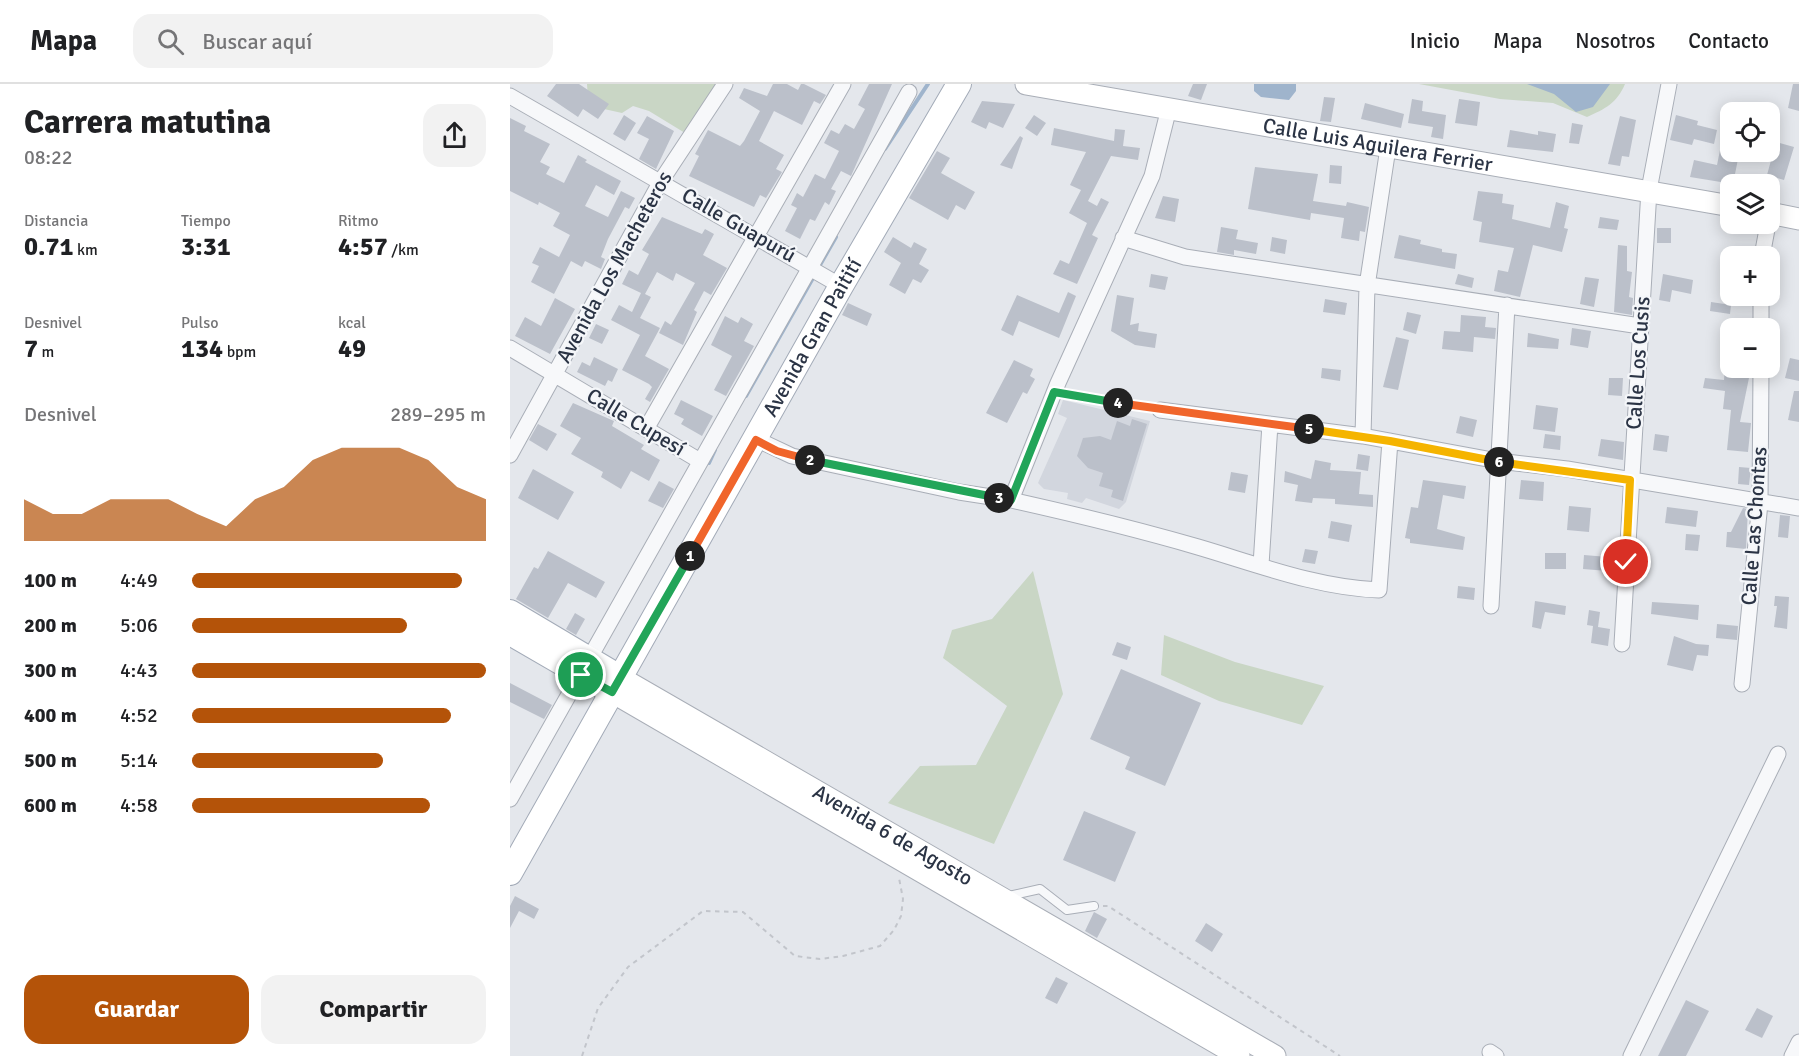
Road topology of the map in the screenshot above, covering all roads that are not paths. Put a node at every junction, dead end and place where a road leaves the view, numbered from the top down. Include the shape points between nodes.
1 (726, 84) edge
2 (843, 84) edge
3 (959, 84) edge
4 (1026, 84) edge
5 (1669, 84) edge
6 (909, 92) dead end
7 (510, 96) edge
8 (1169, 108) junction
9 (1388, 148) junction
10 (661, 180) junction
11 (1648, 190) junction
12 (1720, 204) edge
13 (1780, 218) edge
14 (1799, 219) edge
15 (756, 235) junction
16 (1123, 238) junction
17 (812, 268) junction
18 (841, 286) junction
19 (1367, 286) junction
20 (1507, 305) junction
21 (1640, 326) junction
22 (510, 348) edge
23 (555, 373) junction
24 (1761, 378) edge
25 (1160, 410) road end
26 (1270, 424) junction
27 (646, 429) junction
28 (1363, 436) junction
29 (756, 440) junction
30 (1390, 441) junction
31 (510, 455) edge
32 (700, 461) junction
33 (1498, 462) junction
34 (1630, 480) junction
35 (1011, 500) junction
36 (1760, 503) junction
37 (1799, 508) edge
38 (1261, 566) junction
39 (1491, 606) dead end
40 (510, 612) edge
41 (510, 633) edge
42 (1623, 644) dead end
43 (586, 667) junction
44 (1742, 684) dead end
45 (616, 685) junction
46 (1778, 754) dead end
47 (754, 766) junction
48 (510, 799) edge
49 (510, 873) edge
50 (994, 905) junction
51 (1094, 906) road end
52 (1189, 1017) junction
53 (1799, 1042) edge
54 (1239, 1056) edge
55 (1275, 1056) edge
56 (1631, 1056) edge
57 (1792, 1056) edge

1 - 10 street, Avenida Los Macheteros
2 - 15 street
3 - 18 main road, Avenida Gran Paitití
4 - 8 street, Calle Luis Aguilera Ferrier
5 - 11 street, Calle Los Cusis
6 - 17 street via 847,197
7 - 10 street, Calle Guapurú
8 - 9 street, Calle Luis Aguilera Ferrier
8 - 16 street via 1152,176
9 - 11 street, Calle Luis Aguilera Ferrier
9 - 19 street
10 - 15 street, Calle Guapurú
10 - 23 street, Avenida Los Macheteros
11 - 12 street, Calle Luis Aguilera Ferrier
11 - 21 street, Calle Los Cusis
13 - 14 street
15 - 17 street, Calle Guapurú
15 - 27 street
16 - 19 street via 1185,257
16 - 35 street
17 - 18 street, Calle Guapurú
17 - 32 street
18 - 29 main road, Avenida Gran Paitití
19 - 20 street
19 - 28 street
20 - 21 street
20 - 33 street
21 - 34 street, Calle Los Cusis
22 - 23 street, Calle Cupesí
23 - 27 street, Calle Cupesí
23 - 31 street, Avenida Los Macheteros
24 - 36 street, Calle Las Chontas
25 - 26 street
26 - 28 street
26 - 38 street
27 - 32 street, Calle Cupesí
28 - 30 street
29 - 35 street via 792,456
29 - 45 main road, Avenida Gran Paitití
30 - 33 street
30 - 38 street via 1379,590 1358,589
32 - 43 street
33 - 34 street
33 - 39 street
34 - 36 street
34 - 42 street, Calle Los Cusis
35 - 38 street via 1125,525
36 - 37 street
36 - 44 street, Calle Las Chontas
40 - 43 main road, Avenida 6 de Agosto
41 - 43 main road, Avenida 6 de Agosto
43 - 45 main road, Avenida 6 de Agosto
43 - 48 street
45 - 47 street, Avenida 6 de Agosto
45 - 49 main road, Avenida Gran Paitití
46 - 56 street
47 - 50 street, Avenida 6 de Agosto
47 - 50 street, Avenida 6 de Agosto via 897,860
50 - 51 lane via 1040,889 1067,910
50 - 52 street, Avenida 6 de Agosto
52 - 54 street, Avenida 6 de Agosto
52 - 55 street, Avenida 6 de Agosto
53 - 57 street

